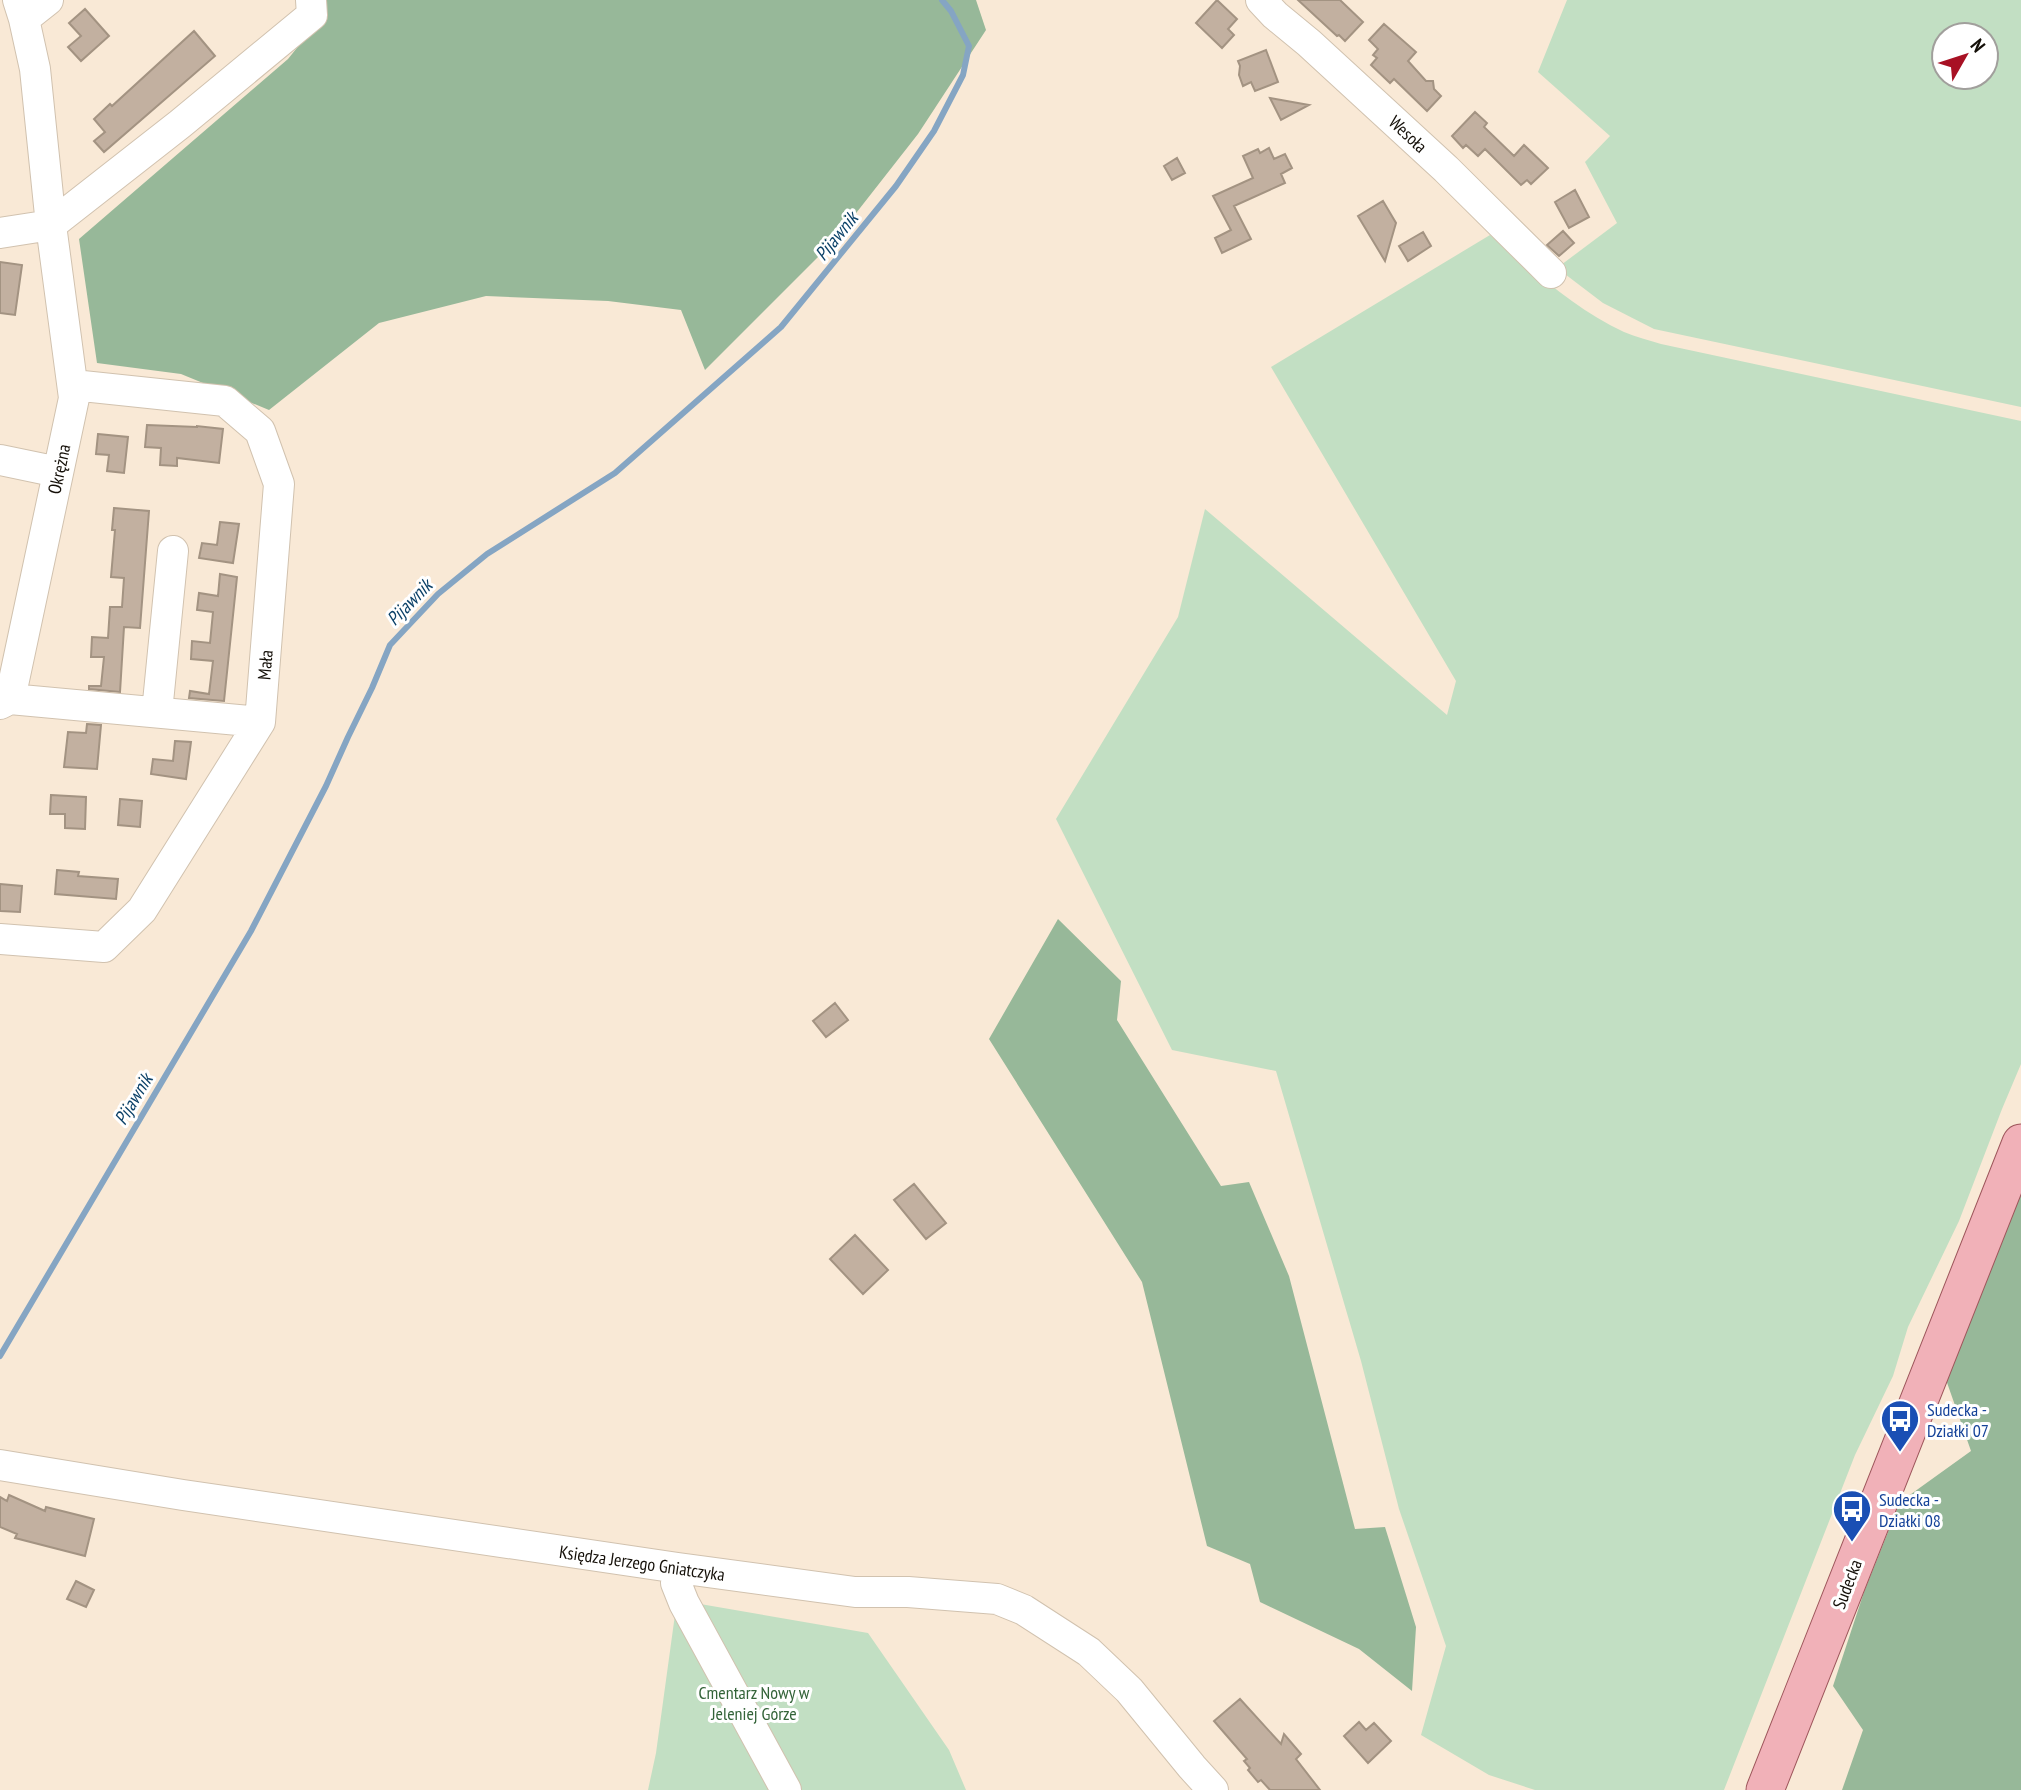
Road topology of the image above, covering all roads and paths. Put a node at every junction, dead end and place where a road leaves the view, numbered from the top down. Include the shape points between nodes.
1 (48, 0) edge
2 (311, 0) edge
3 (1261, 0) edge
4 (21, 9) edge
5 (51, 225) junction
6 (0, 233) edge
7 (1551, 273) dead end
8 (73, 385) junction
9 (0, 460) edge
10 (58, 472) junction
11 (173, 551) dead end
12 (5, 702) edge
13 (157, 712) junction
14 (260, 722) junction
15 (0, 939) edge
16 (2021, 1143) edge
17 (0, 1465) edge
18 (678, 1568) junction
19 (777, 1784) edge
20 (1213, 1790) edge
21 (1765, 1790) edge

1 - 4 street
2 - 5 street via 312,15
3 - 7 street, Wesoła
4 - 5 street, Okrężna via 35,69
5 - 6 street
5 - 8 street, Okrężna
8 - 10 street, Okrężna
8 - 14 street, Mała via 225,401 260,431 279,484
9 - 10 street
10 - 12 street, Okrężna
11 - 13 street
12 - 13 street
13 - 14 street
14 - 15 street, Mała via 142,910 104,947
16 - 21 main road, Sudecka
17 - 18 street, Księdza Jerzego Gniatczyka
18 - 19 street via 676,1583 684,1603
18 - 20 street, Księdza Jerzego Gniatczyka via 855,1592 997,1599 1024,1610 1089,1652 1129,1690

